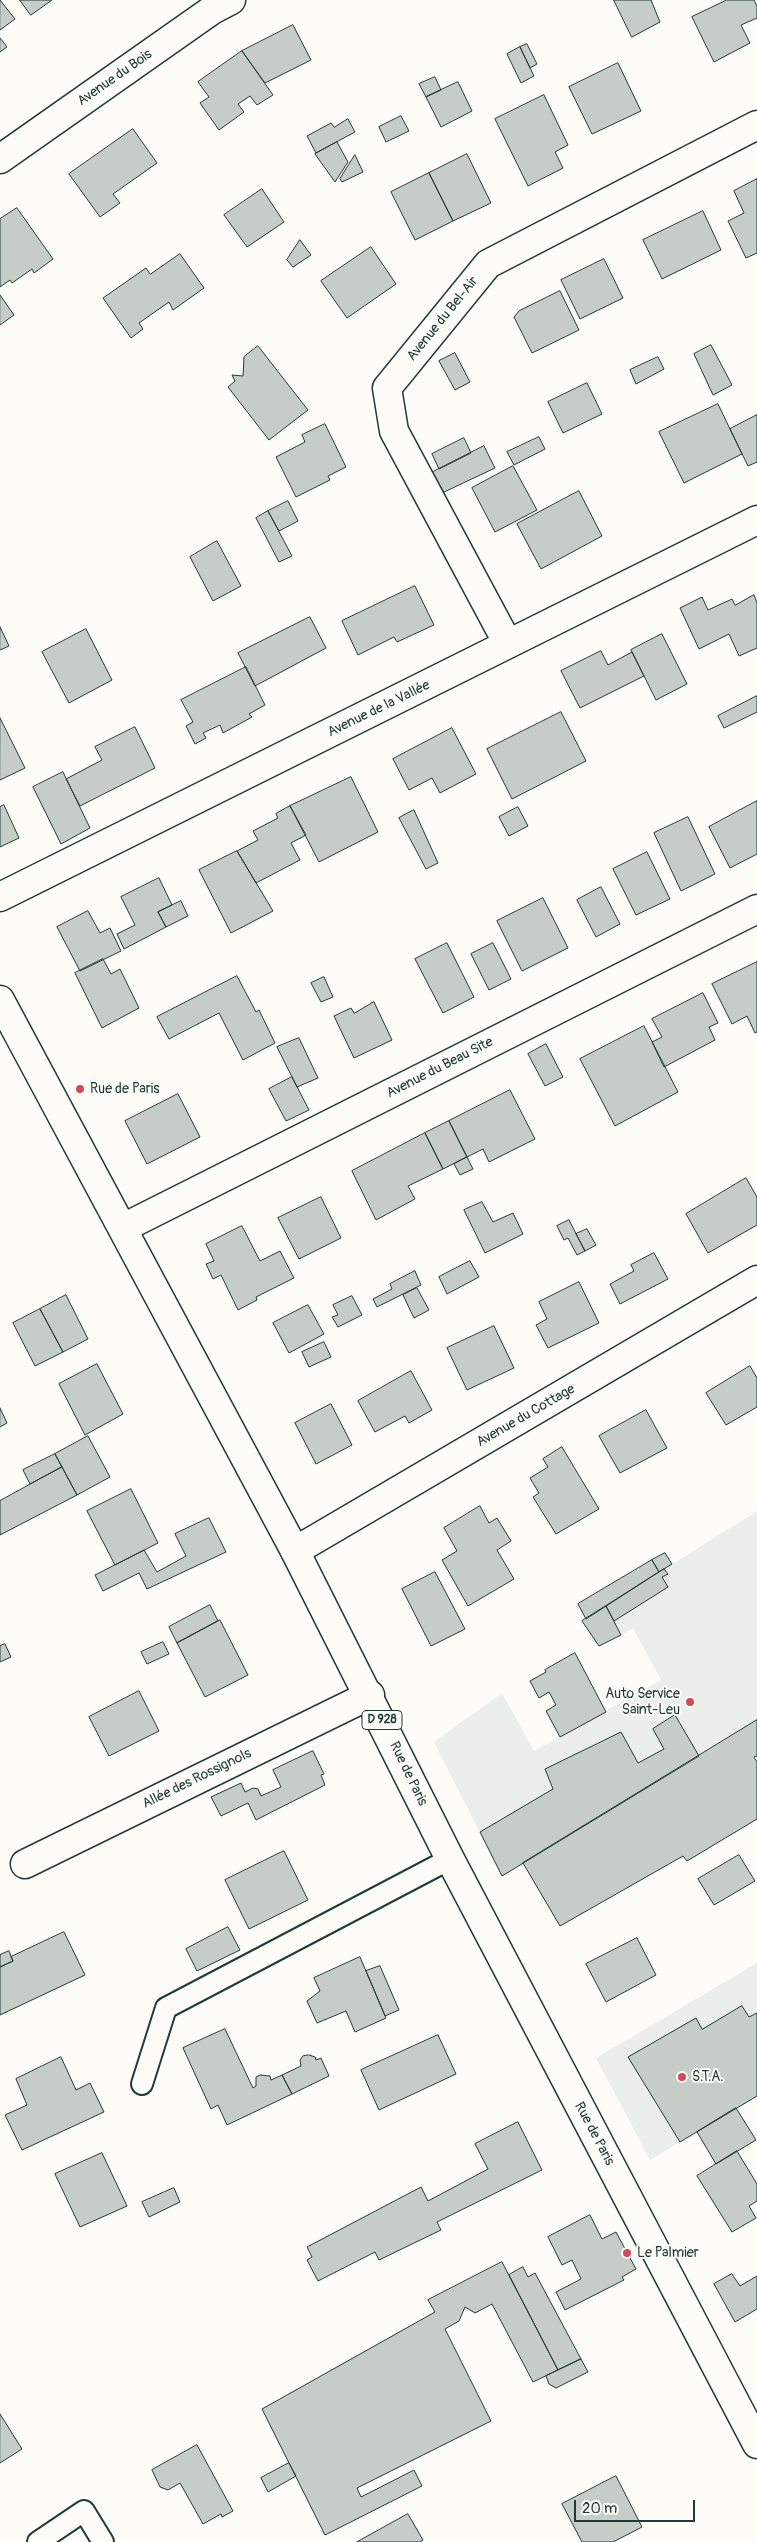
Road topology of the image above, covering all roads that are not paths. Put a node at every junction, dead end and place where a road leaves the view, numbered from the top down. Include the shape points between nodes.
1 (231, 0) edge
2 (757, 125) edge
3 (0, 159) edge
4 (757, 520) edge
5 (508, 644) junction
6 (0, 897) edge
7 (757, 909) edge
8 (0, 1000) edge
9 (123, 1228) junction
10 (757, 1280) edge
11 (295, 1551) junction
12 (370, 1695) junction
13 (450, 1859) junction
14 (25, 1864) dead end
15 (142, 2084) dead end
16 (757, 2444) edge
17 (38, 2542) edge
18 (102, 2542) edge

1 - 3 street, Avenue du Bois via 212,10
2 - 5 street, Avenue du Bel-Air via 488,264 387,388 394,431
4 - 5 street, Avenue de la Vallée
5 - 6 street, Avenue de la Vallée
7 - 9 street, Avenue du Beau Site
8 - 9 street, Rue de Paris / D 928
9 - 11 street, Rue de Paris / D 928
10 - 11 street, Avenue du Cottage
11 - 12 street, Rue de Paris / D 928
12 - 13 street, Rue de Paris / D 928
12 - 14 street, Allée des Rossignols
13 - 15 lane via 166,2008
13 - 16 street, Rue de Paris / D 928
17 - 18 lane via 84,2511

